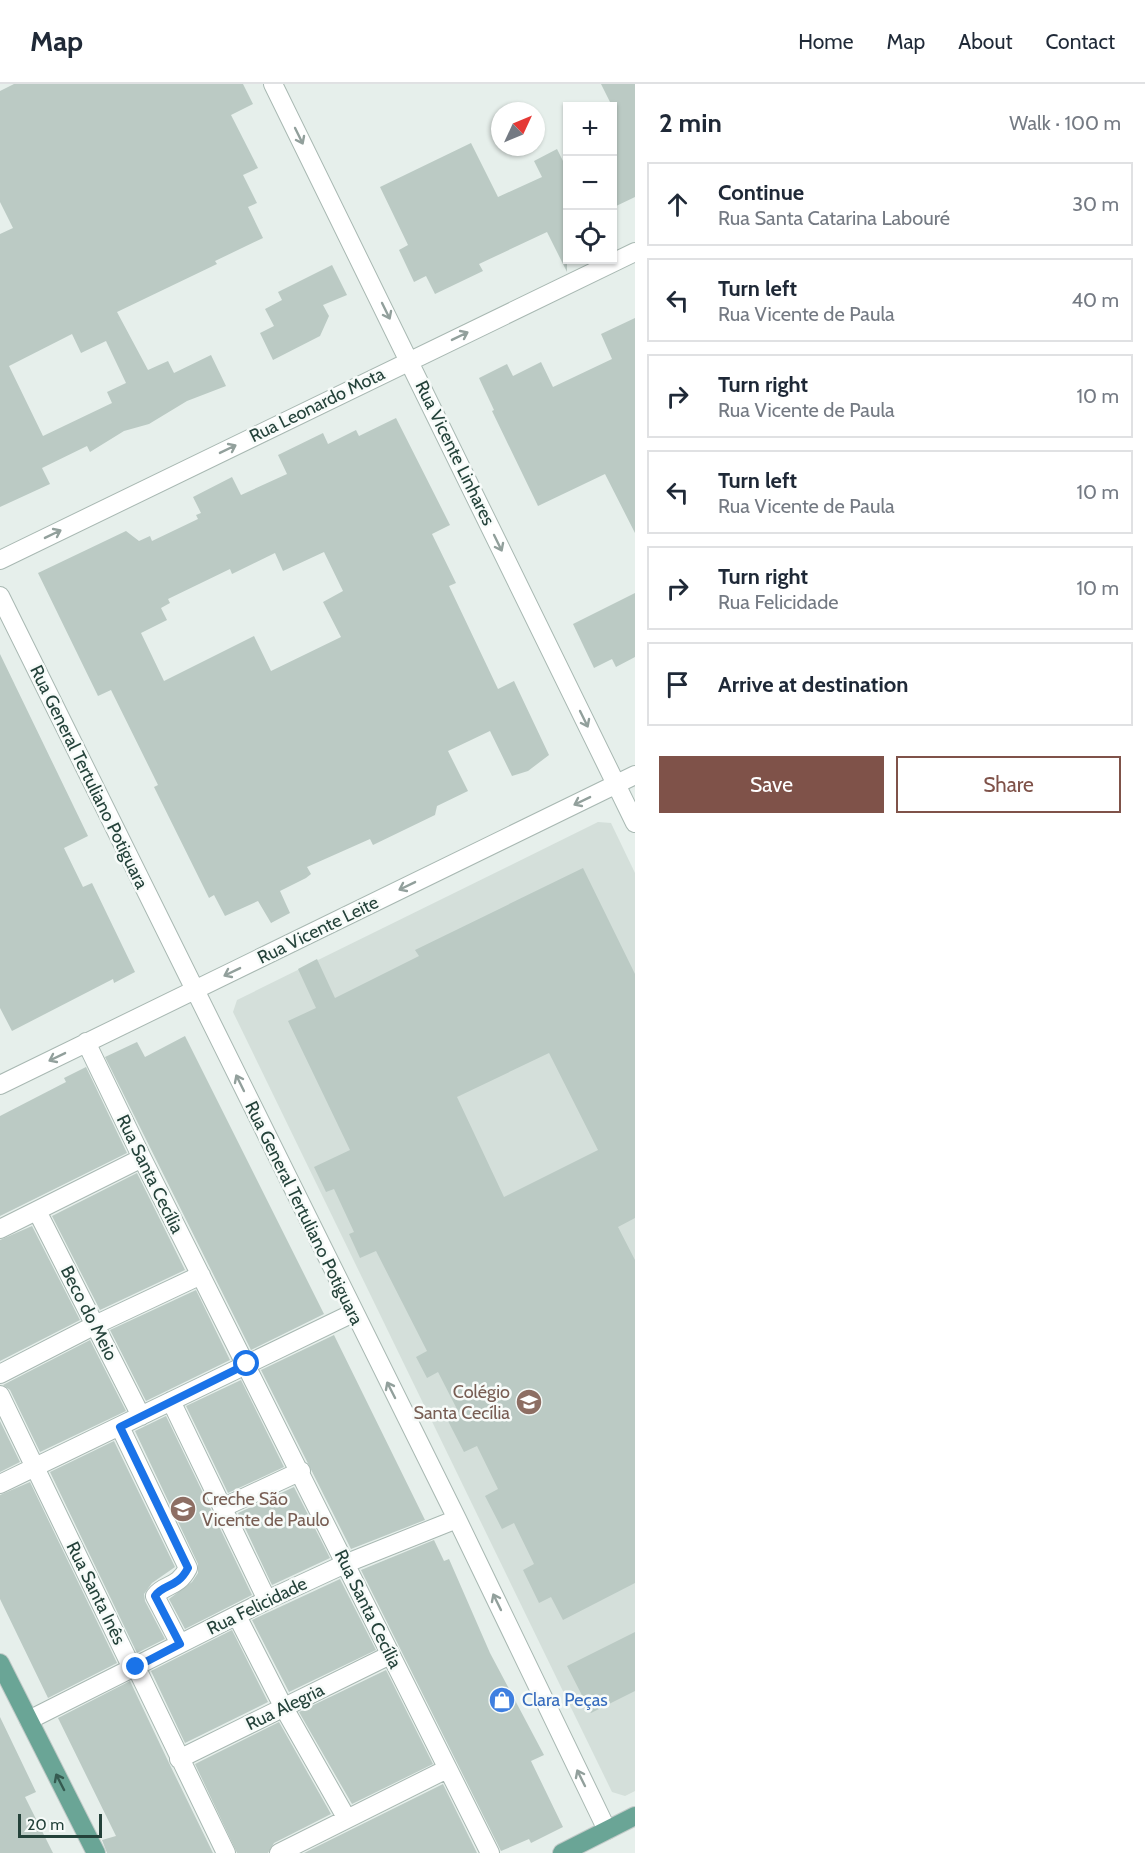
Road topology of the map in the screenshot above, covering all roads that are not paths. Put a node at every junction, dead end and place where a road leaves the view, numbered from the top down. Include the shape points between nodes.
1 (273, 84) edge
2 (635, 252) edge
3 (410, 360) junction
4 (0, 560) edge
5 (0, 596) edge
6 (635, 775) edge
7 (615, 784) junction
8 (635, 823) edge
9 (194, 990) junction
10 (86, 1042) junction
11 (0, 1085) edge
12 (142, 1158) junction
13 (37, 1211) junction
14 (0, 1229) edge
15 (201, 1275) junction
16 (353, 1313) junction
17 (95, 1325) junction
18 (247, 1364) junction
19 (0, 1374) edge
20 (0, 1395) edge
21 (171, 1401) junction
22 (141, 1416) junction
23 (120, 1427) junction
24 (35, 1466) junction
25 (301, 1471) junction
26 (0, 1484) edge
27 (224, 1507) junction
28 (457, 1519) junction
29 (347, 1563) junction
30 (267, 1600) junction
31 (237, 1616) junction
32 (180, 1644) junction
33 (390, 1655) junction
34 (0, 1663) edge
35 (136, 1667) junction
36 (284, 1708) junction
37 (29, 1720) junction
38 (179, 1759) junction
39 (447, 1770) junction
40 (635, 1816) edge
41 (346, 1819) junction
42 (607, 1830) junction
43 (96, 1853) edge
44 (226, 1853) edge
45 (279, 1853) edge
46 (490, 1853) edge
47 (562, 1853) edge

1 -> 3 street, Rua Vicente Linhares
3 -> 2 street, Rua Leonardo Mota
4 -> 3 street, Rua Leonardo Mota
3 -> 7 street, Rua Vicente Linhares
5 - 9 street, Rua General Tertuliano Potiguara
6 - 7 street, Rua Vicente Leite
7 - 8 street, Rua Vicente Linhares
7 -> 9 street, Rua Vicente Leite
9 - 10 street, Rua Vicente Leite
16 -> 9 street, Rua General Tertuliano Potiguara
10 -> 11 street, Rua Vicente Leite
10 - 12 street, Rua Santa Cecília
12 - 13 street
12 - 15 street, Rua Santa Cecília
13 - 14 street
13 - 17 street, Beco do Meio
15 - 17 street
15 - 18 street, Rua Santa Cecília
16 - 18 street
28 -> 16 street, Rua General Tertuliano Potiguara
17 - 19 street
17 - 22 street, Beco do Meio
18 - 21 street
18 - 25 street, Rua Santa Cecília
20 - 24 street, Rua Santa Inês
21 - 22 street
21 - 27 street
22 - 23 street
23 - 24 street
23 - 32 street via 188,1568 178,1583 155,1596
24 - 26 street
24 - 35 street, Rua Santa Inês via 130,1664
25 - 27 street
25 - 29 street, Rua Santa Cecília
27 - 30 street
28 - 29 street, Rua Felicidade
42 -> 28 street, Rua General Tertuliano Potiguara
29 - 30 street, Rua Felicidade
29 - 33 street, Rua Santa Cecília
30 - 31 street, Rua Felicidade
31 - 32 street, Rua Felicidade
31 - 36 street
32 - 35 street, Rua Felicidade
33 - 36 street, Rua Alegria
33 - 39 street, Rua Santa Cecília
34 - 37 main road
35 - 37 street, Rua Felicidade
35 - 38 street, Rua Santa Inês
36 - 38 street, Rua Alegria
36 - 41 street
43 -> 37 main road
38 - 44 street, Rua Santa Inês
39 - 41 street
39 - 46 street, Rua Santa Cecília
40 - 42 main road
41 - 45 street
42 - 47 main road

